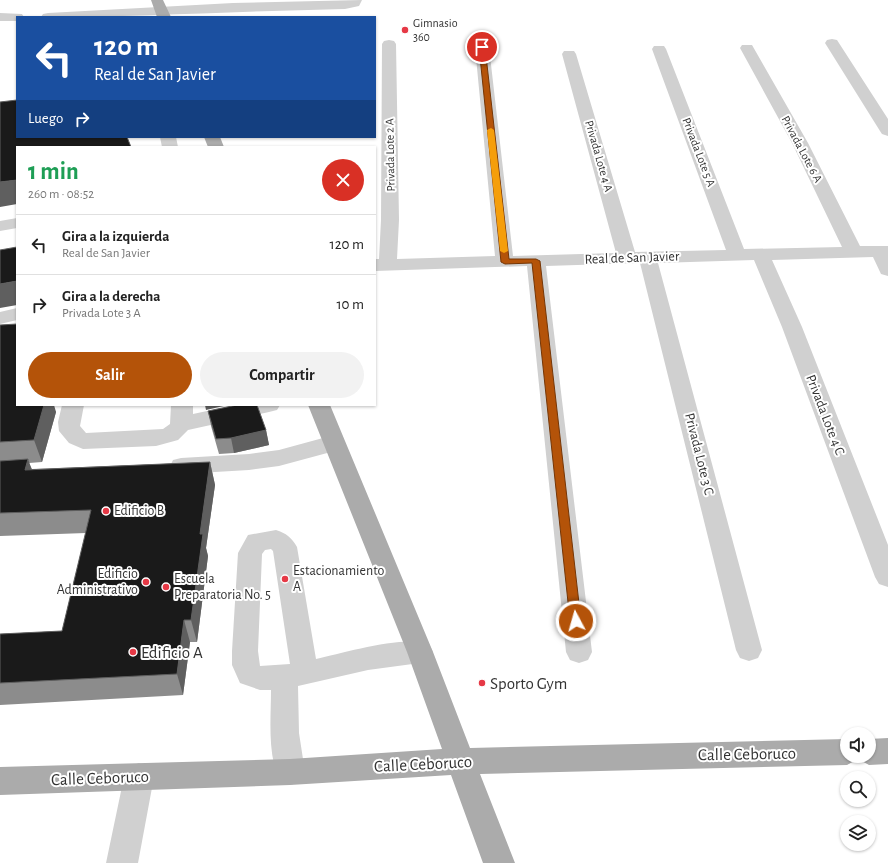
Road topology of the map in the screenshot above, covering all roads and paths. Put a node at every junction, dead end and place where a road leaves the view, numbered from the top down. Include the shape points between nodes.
1 (356, 0) edge
2 (161, 9) edge
3 (62, 16) edge
4 (0, 17) edge
5 (16, 17) edge
6 (832, 43) dead end
7 (389, 44) dead end
8 (482, 47) dead end
9 (747, 48) dead end
10 (659, 49) dead end
11 (569, 54) dead end
12 (888, 131) edge
13 (16, 223) edge
14 (0, 226) edge
15 (884, 251) edge
16 (854, 252) junction
17 (760, 254) junction
18 (737, 255) junction
19 (638, 258) junction
20 (536, 261) junction
21 (505, 262) junction
22 (382, 265) edge
23 (888, 270) edge
24 (16, 314) edge
25 (0, 318) edge
26 (73, 406) edge
27 (259, 406) edge
28 (319, 406) edge
29 (182, 414) edge
30 (334, 443) junction
31 (161, 467) edge
32 (888, 578) edge
33 (749, 650) dead end
34 (420, 652) junction
35 (579, 652) dead end
36 (295, 675) junction
37 (888, 751) edge
38 (840, 752) edge
39 (876, 752) edge
40 (460, 761) junction
41 (290, 772) junction
42 (139, 777) junction
43 (0, 781) edge
44 (122, 863) edge
45 (499, 863) edge

1 - 2 street via 345,5
2 - 3 street
4 - 5 street
6 - 12 street
7 - 22 street, Privada Lote 2 A via 390,220
8 - 21 street
9 - 16 street, Privada Lote 6 A via 800,143
10 - 18 street, Privada Lote 5 A
11 - 19 street, Privada Lote 4 A
13 - 14 street
15 - 16 street, Real de San Javier
15 - 23 street
16 - 17 street, Real de San Javier
17 - 18 street, Real de San Javier
17 - 32 street, Privada Lote 4 C via 792,327
18 - 19 street, Real de San Javier
19 - 20 street, Real de San Javier
19 - 33 street, Privada Lote 3 C
20 - 21 street, Real de San Javier
20 - 35 street
21 - 22 street, Real de San Javier
24 - 25 street
26 - 29 street via 69,428 76,438 83,441 156,438 177,431
27 - 29 street
28 - 30 main road
30 - 31 street via 292,455 249,462
30 - 34 main road
34 - 36 street via 367,659
34 - 40 main road
36 - 36 street via 285,546 279,540 257,542 250,553 245,665 254,677 263,679
36 - 41 street via 285,733
37 - 39 main road
38 - 40 main road, Calle Ceboruco
40 - 41 main road, Calle Ceboruco
40 - 45 main road
41 - 42 main road, Calle Ceboruco
42 - 43 main road, Calle Ceboruco
42 - 44 street

